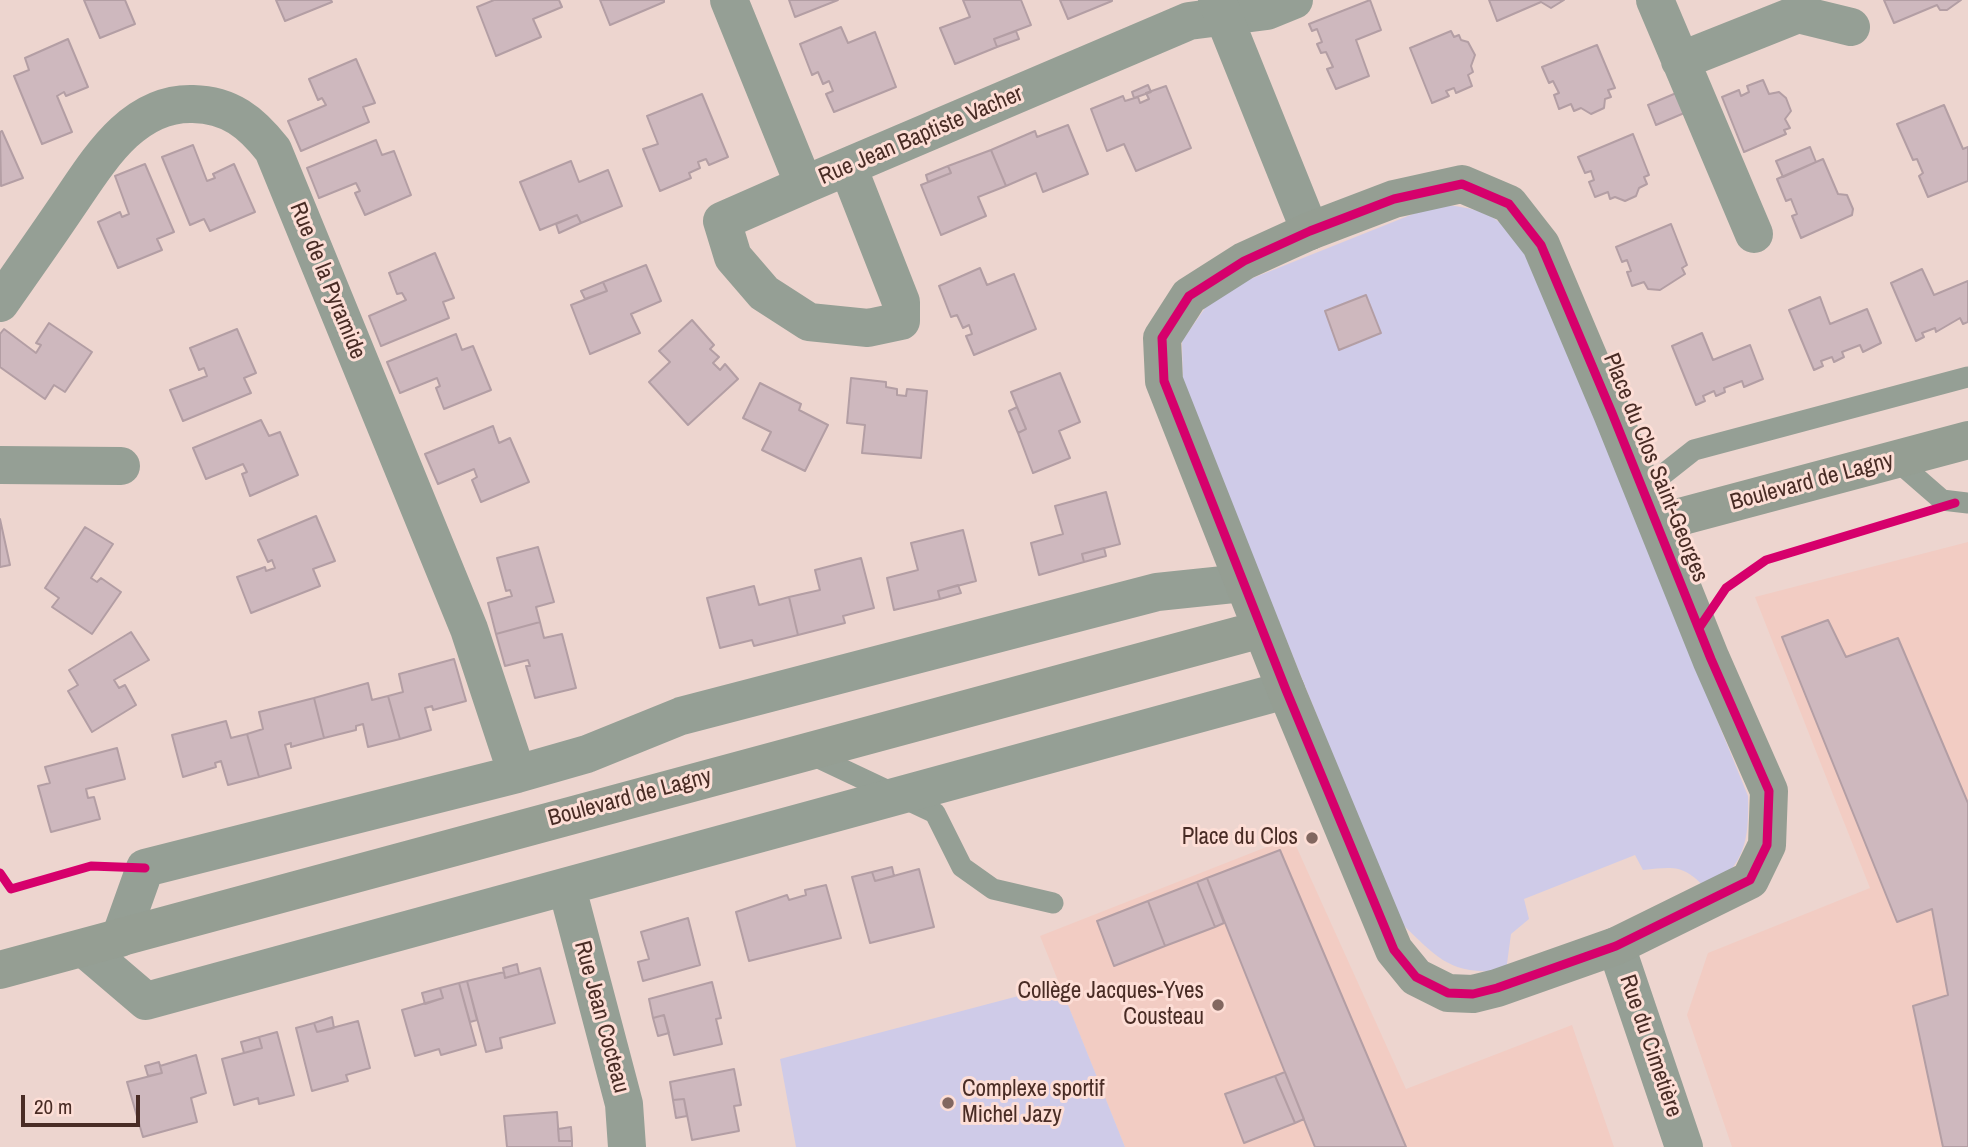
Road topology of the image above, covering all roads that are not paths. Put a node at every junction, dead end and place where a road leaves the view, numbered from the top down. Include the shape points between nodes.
1 (729, 0) edge
2 (1294, 0) edge
3 (1655, 0) edge
4 (1220, 8) edge
5 (1851, 27) dead end
6 (1680, 61) junction
7 (848, 167) junction
8 (804, 185) junction
9 (1310, 231) junction
10 (1754, 234) dead end
11 (0, 303) edge
12 (1968, 377) edge
13 (1968, 440) edge
14 (1896, 460) junction
15 (0, 465) edge
16 (121, 466) dead end
17 (1641, 485) junction
18 (1968, 503) edge
19 (1657, 523) junction
20 (1243, 583) junction
21 (1262, 629) junction
22 (1286, 690) junction
23 (808, 753) junction
24 (517, 774) junction
25 (900, 796) junction
26 (567, 888) junction
27 (1054, 903) dead end
28 (102, 944) junction
29 (1616, 946) junction
30 (0, 970) edge
31 (627, 1147) edge
32 (1684, 1147) edge

1 - 8 street, Rue Jean Baptiste Vacher
2 - 4 street, Rue Jean Baptiste Vacher via 1267,11
3 - 6 street
4 - 7 street, Rue Jean Baptiste Vacher
4 - 9 street
5 - 6 street via 1798,14
6 - 10 street
7 - 8 street, Rue Jean Baptiste Vacher
7 - 8 street via 901,302 901,321 867,328 809,321 764,292 733,257 722,221
9 - 17 main road, Place du Clos Saint-Georges via 1394,199 1462,184 1509,204 1541,245
9 - 20 main road, Place du Clos Saint-Georges via 1244,261 1189,296 1162,338 1164,382
11 - 24 street, Rue de la Pyramide via 108,149 137,120 172,103 214,104 257,130 272,149 469,629
12 - 17 lane via 1694,450 1656,480
13 - 14 main road, Boulevard de Lagny
14 - 18 lane via 1942,500
14 - 19 main road, Boulevard de Lagny
15 - 16 street
17 - 19 main road, Place du Clos Saint-Georges
19 - 29 main road, Place du Clos Saint-Georges via 1769,791 1768,845 1750,880
20 - 21 main road, Place du Clos Saint-Georges
20 - 24 street via 1157,592 694,712 587,754
21 - 22 main road, Place du Clos Saint-Georges
21 - 23 main road, Boulevard de Lagny
22 - 25 street
22 - 29 main road, Place du Clos Saint-Georges via 1394,950 1416,977 1448,993 1473,994
23 - 25 lane
23 - 28 main road, Boulevard de Lagny
24 - 28 street via 145,868
25 - 26 street
25 - 27 lane via 934,813 962,867 993,889
26 - 28 street via 146,1001
26 - 31 street, Rue Jean Cocteau via 624,1104
28 - 30 main road, Boulevard de Lagny
29 - 32 street, Rue du Cimetière

